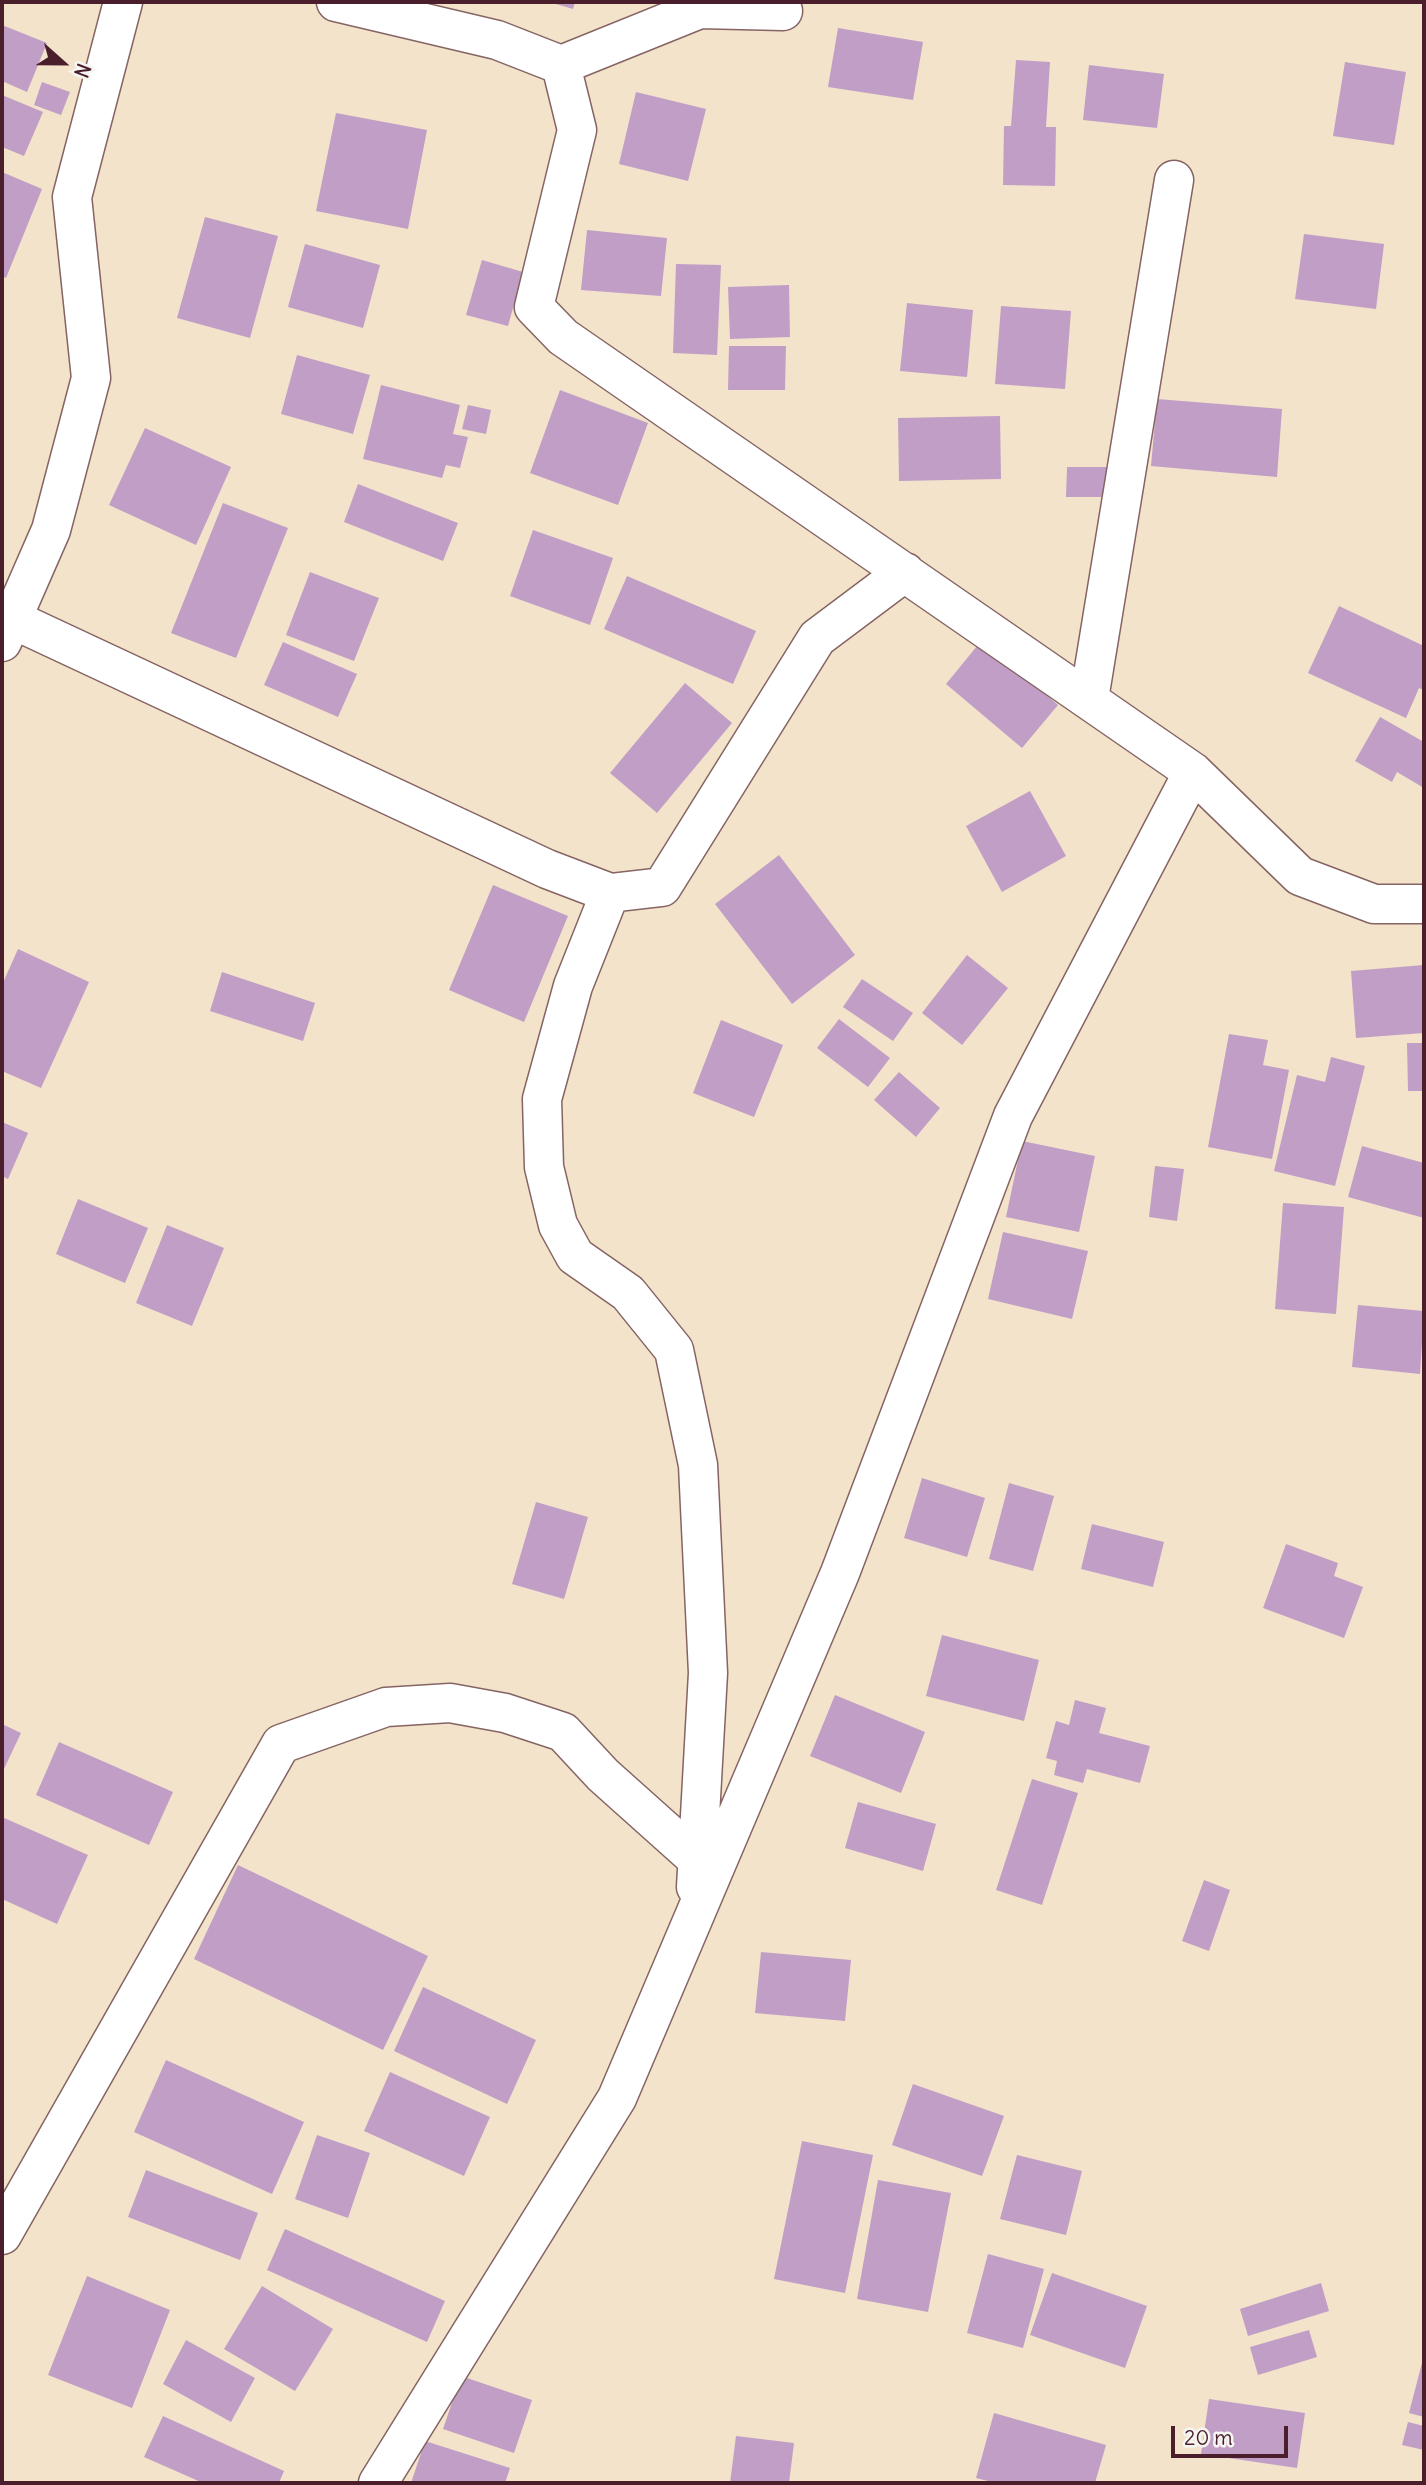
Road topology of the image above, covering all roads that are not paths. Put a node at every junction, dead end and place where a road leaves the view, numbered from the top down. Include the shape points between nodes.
1 (123, 2) edge
2 (336, 2) edge
3 (783, 11) dead end
4 (561, 65) junction
5 (1174, 180) dead end
6 (905, 572) junction
7 (7, 631) edge
8 (1089, 699) junction
9 (1193, 772) junction
10 (610, 893) junction
11 (1424, 904) edge
12 (698, 1860) junction
13 (695, 1915) junction
14 (2, 2235) edge
15 (378, 2483) edge

1 - 7 street via 72,197 91,378 51,530
2 - 4 street via 497,40
3 - 4 street via 700,9
4 - 6 street via 577,130 534,307 563,337
5 - 8 street
6 - 8 street
6 - 10 street via 817,638 662,887
7 - 10 street
8 - 9 street
9 - 11 street via 1300,876 1374,904
9 - 13 street via 1013,1116 840,1573
10 - 12 street via 572,986 542,1099 544,1167 558,1225 575,1256 628,1293 674,1350 698,1465 708,1673
12 - 13 street
12 - 14 street via 562,1732 505,1713 450,1703 386,1707 281,1744
13 - 15 street via 617,2098

